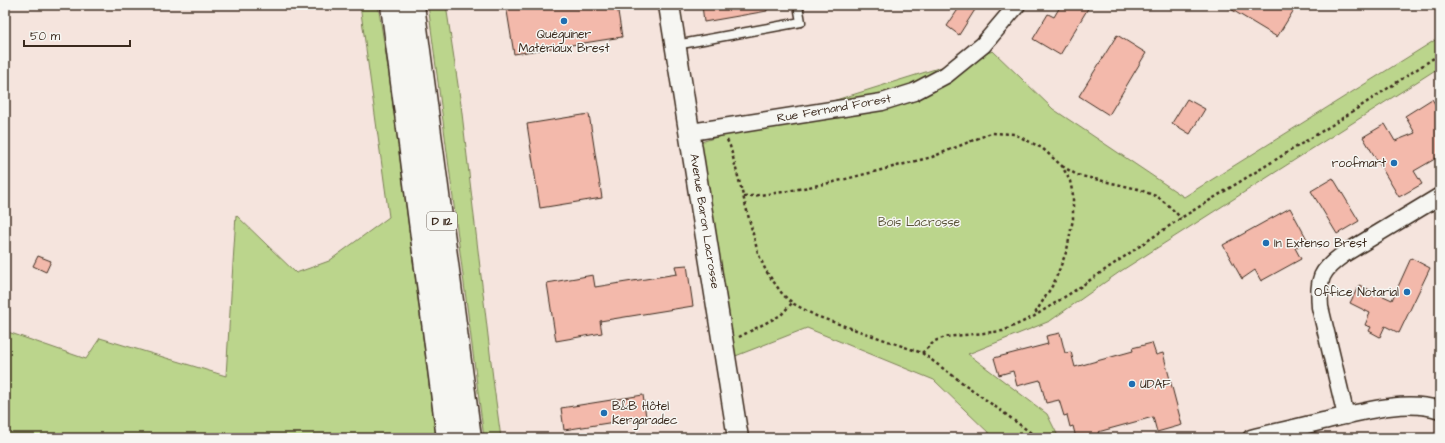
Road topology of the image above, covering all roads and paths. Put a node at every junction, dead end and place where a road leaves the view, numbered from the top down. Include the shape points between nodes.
1 (392, 5) edge
2 (413, 5) edge
3 (670, 5) edge
4 (798, 5) edge
5 (1017, 5) edge
6 (676, 45) junction
7 (1440, 54) edge
8 (721, 128) junction
9 (691, 132) junction
10 (1062, 166) junction
11 (1440, 196) edge
12 (744, 197) junction
13 (1181, 218) junction
14 (792, 303) junction
15 (1032, 317) junction
16 (724, 343) junction
17 (922, 353) junction
18 (1440, 410) edge
19 (1346, 416) junction
20 (448, 438) edge
21 (470, 438) edge
22 (738, 438) edge
23 (1038, 438) edge
24 (1251, 438) edge

1 - 20 highway, D 112
2 - 21 highway, D 112
3 - 6 street, Avenue Baron Lacrosse
4 - 6 lane via 801,22
5 - 8 street, Rue Fernand Forest via 983,45 946,75 914,92 882,102
6 - 9 street, Avenue Baron Lacrosse
7 - 13 path via 1332,125
8 - 9 street, Rue Fernand Forest
8 - 12 path via 730,146
9 - 16 street, Avenue Baron Lacrosse
10 - 12 path via 1042,148 1014,134 992,133 925,159 834,182
10 - 13 path via 1077,175 1138,189 1158,197
10 - 15 path via 1070,181 1073,195 1073,219 1067,250 1054,283
11 - 19 street via 1344,254 1330,264 1321,276 1320,307
12 - 14 path via 758,253 766,271
13 - 15 path
14 - 16 path via 782,315
14 - 17 path via 816,316
15 - 17 path via 1003,331 944,337 935,341
16 - 22 street, Avenue Baron Lacrosse
17 - 23 path
18 - 19 street via 1431,407 1403,406
19 - 24 street

